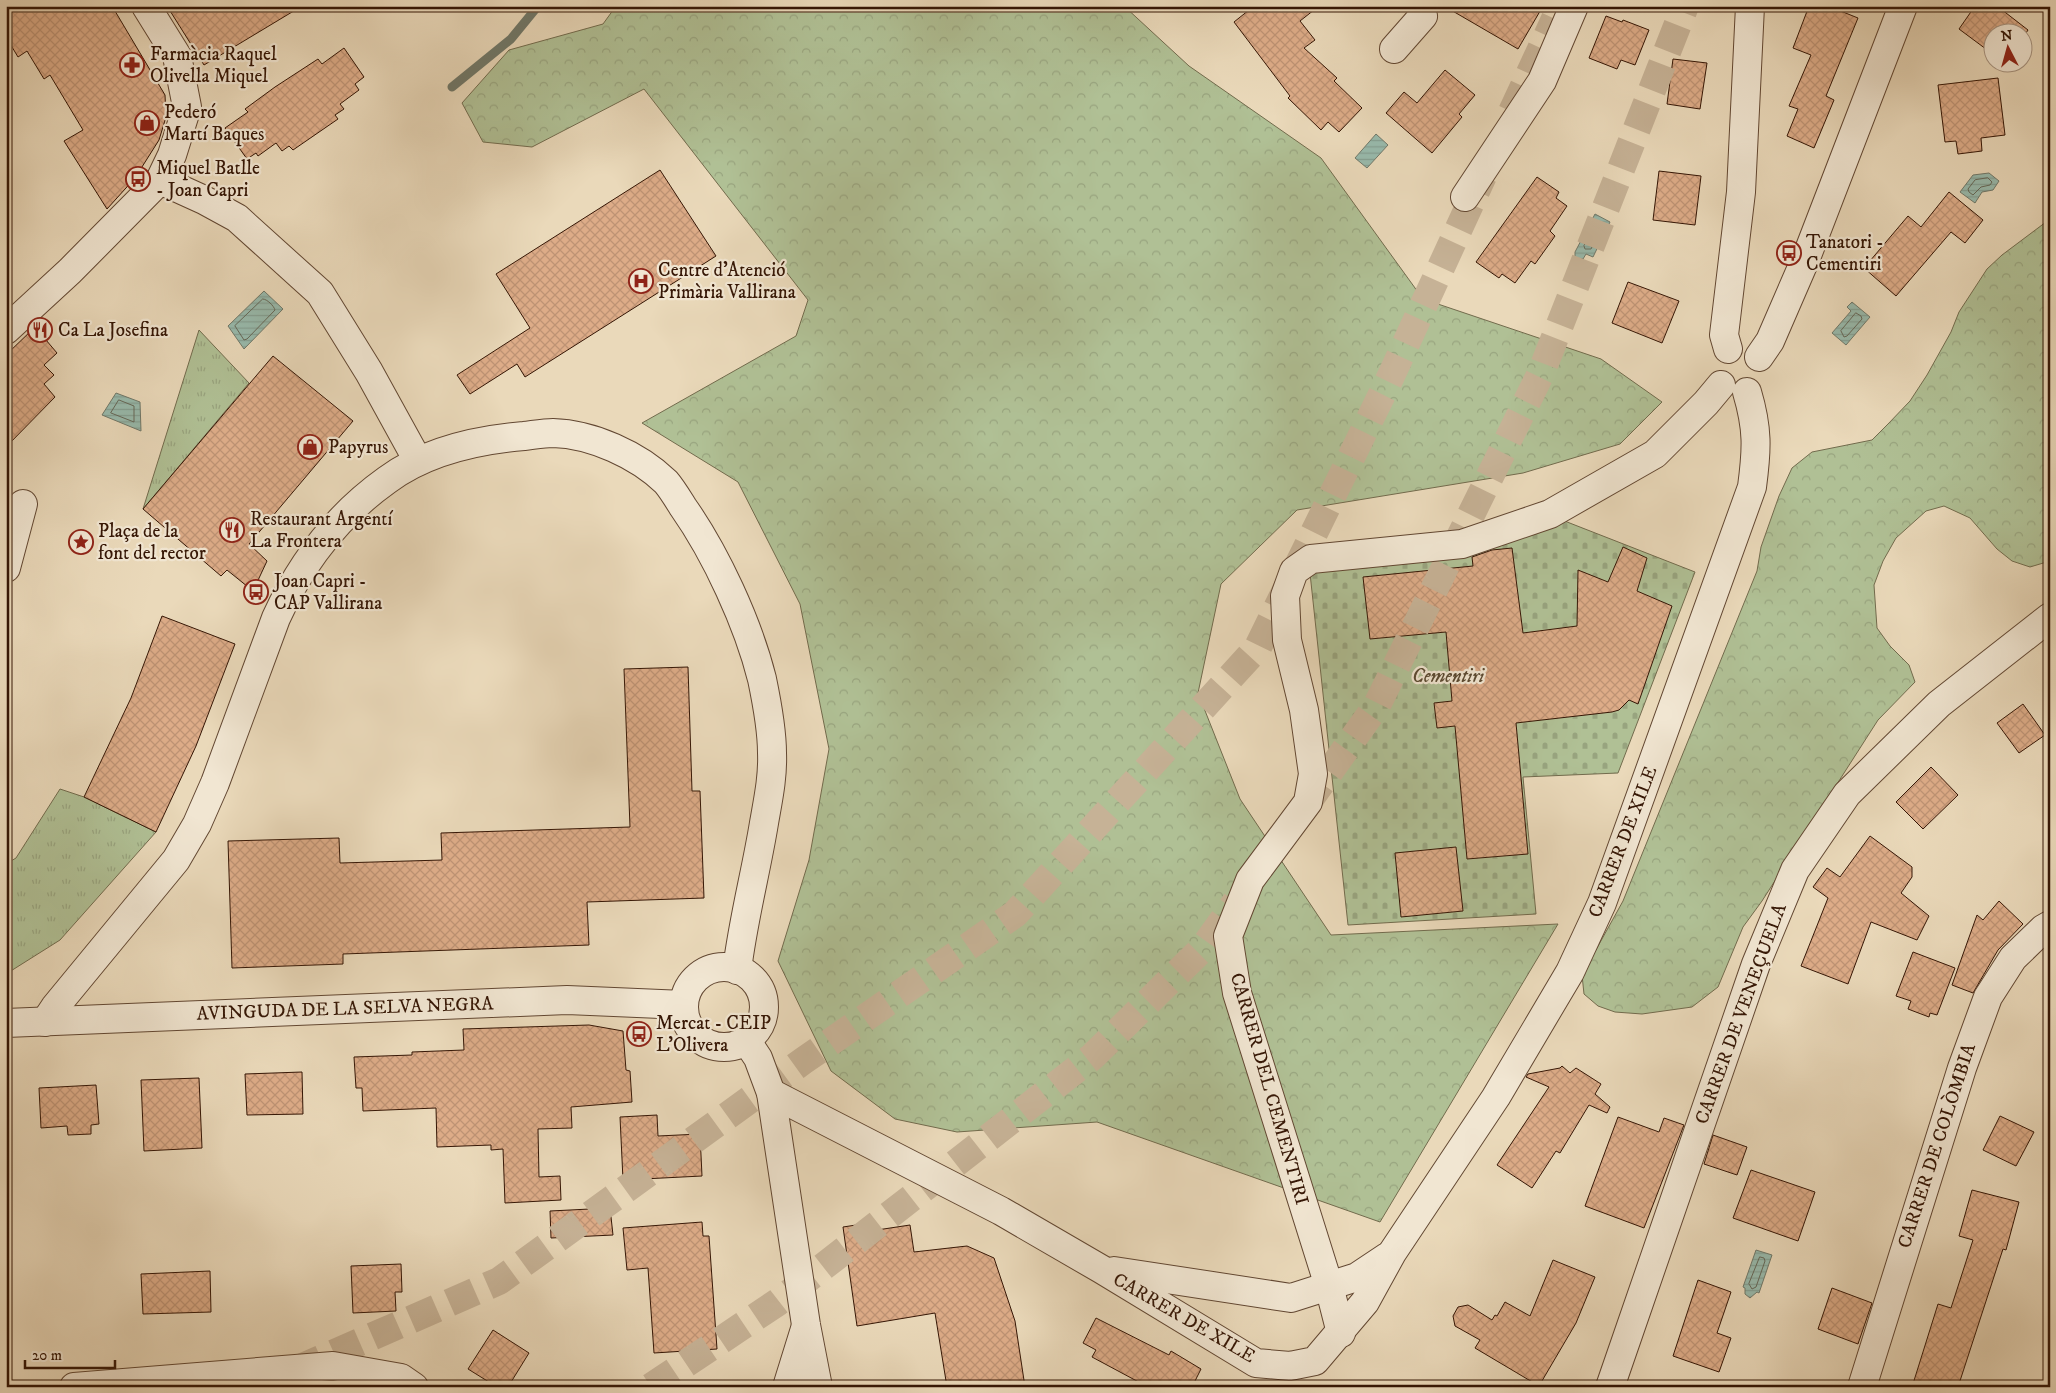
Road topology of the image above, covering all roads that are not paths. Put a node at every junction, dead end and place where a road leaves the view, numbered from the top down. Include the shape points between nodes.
1 (146, 6) edge
2 (1420, 6) edge
3 (1574, 6) edge
4 (1750, 6) edge
5 (1903, 6) edge
6 (1394, 49) dead end
7 (160, 180) junction
8 (1465, 197) tunnel mouth
9 (6, 330) edge
10 (1728, 349) junction
11 (1759, 357) junction
12 (1721, 385) junction
13 (1747, 392) junction
14 (418, 461) junction
15 (23, 504) dead end
16 (6, 568) edge
17 (2050, 617) edge
18 (2050, 925) edge
19 (737, 970) junction
20 (684, 1005) junction
21 (45, 1022) junction
22 (6, 1023) edge
23 (746, 1040) junction
24 (771, 1093) junction
25 (1392, 1253) junction
26 (1100, 1269) junction
27 (1329, 1286) junction
28 (806, 1325) junction
29 (1341, 1332) junction
30 (74, 1387) edge
31 (414, 1387) edge
32 (787, 1387) edge
33 (818, 1387) edge
34 (1610, 1387) edge
35 (1862, 1387) edge

1 - 7 street via 177,56 187,107
2 - 6 street via 1423,16
3 - 8 street via 1542,81
4 - 10 street via 1741,192 1724,335
5 - 11 street via 1806,258 1770,341
7 - 9 street
7 - 14 street via 237,218 320,293 369,372
10 - 11 street via 1745,347
10 - 12 street via 1716,366
11 - 13 street via 1763,367 1762,378
12 - 13 street via 1733,393
12 - 27 street, CARRER DEL CEMENTIRI via 1654,454 1550,514 1462,544 1311,559 1294,571 1284,596 1287,640 1304,710 1313,774 1308,802 1250,880 1228,936 1237,993
13 - 25 street, CARRER DE XILE via 1754,418 1757,451 1752,487 1602,903 1570,972 1496,1097
14 - 19 street via 499,438 554,433 595,440 630,455 666,483 689,516 713,556 750,640 770,724 771,784
14 - 21 street via 387,480 342,518 313,552 276,618 197,824 176,860 54,1006
15 - 16 street
17 - 34 street, CARRER DE VENEÇUELA via 1939,704 1847,794 1796,870 1756,964
18 - 35 street, CARRER DE COLÒMBIA via 2013,958 1988,997 1959,1077
19 - 20 street via 716,968 702,974 688,990
19 - 23 street via 755,982 764,1003 760,1024
20 - 21 street, AVINGUDA DE LA SELVA NEGRA via 567,1000
20 - 23 street via 689,1026 704,1042 725,1047
21 - 22 street, AVINGUDA DE LA SELVA NEGRA
23 - 24 street via 758,1058
24 - 26 street, CARRER DE XILE via 1001,1212
24 - 28 street
25 - 27 street, CARRER DE XILE via 1357,1277
25 - 29 street, CARRER DE XILE via 1365,1302
26 - 27 street, CARRER DE XILE via 1291,1298
26 - 29 street, CARRER DE XILE via 1256,1363 1290,1366 1315,1361
27 - 29 street, CARRER DEL CEMENTIRI
28 - 32 street
28 - 33 street
30 - 31 street via 333,1366 401,1378

